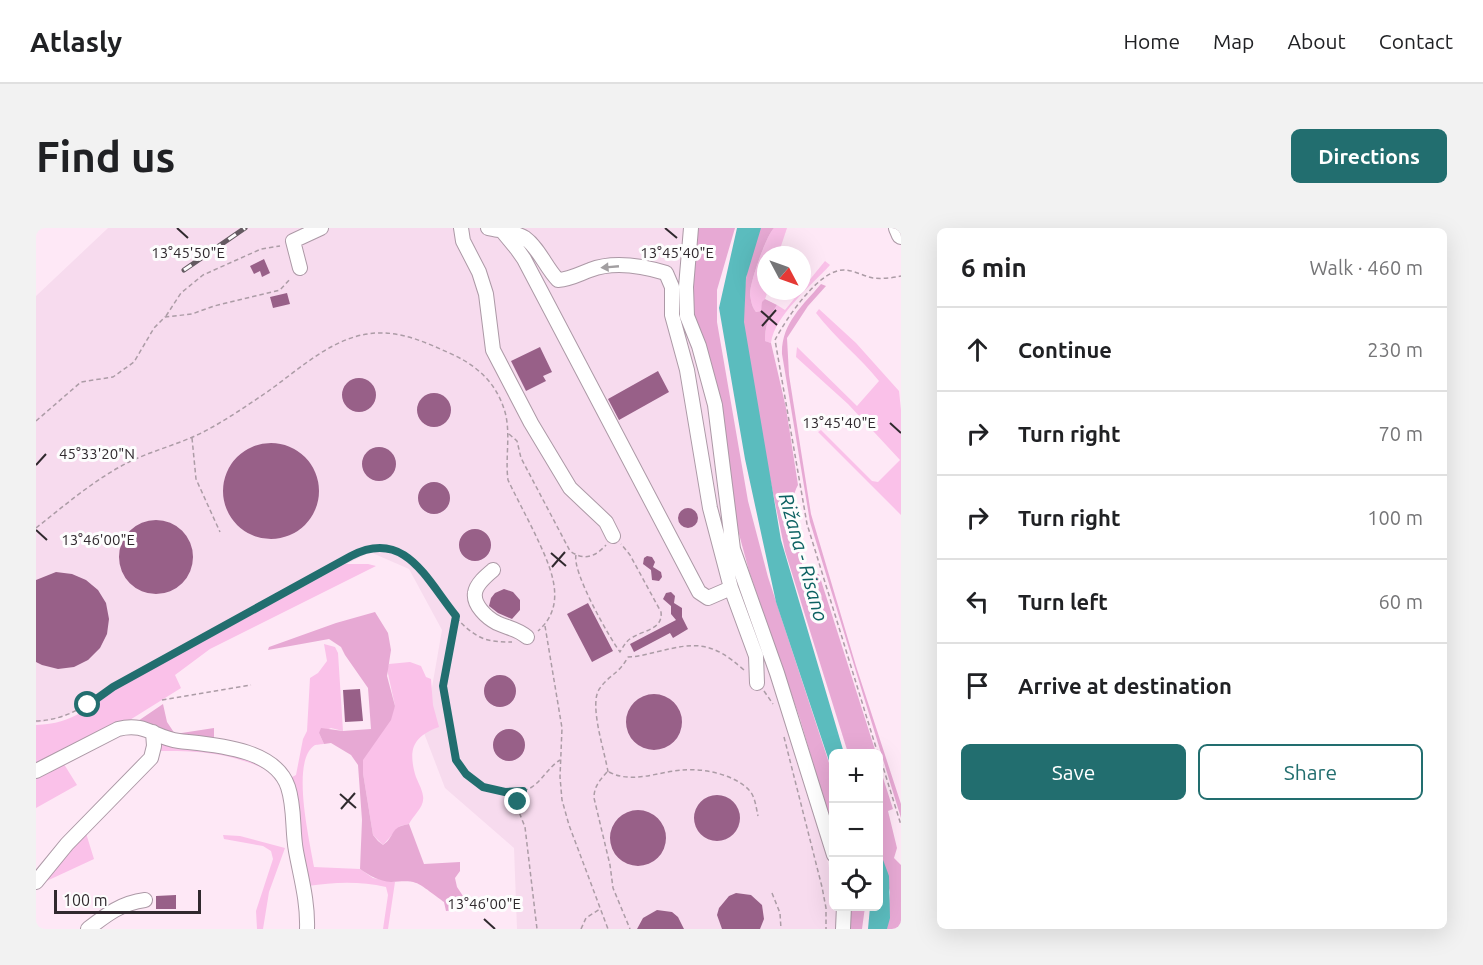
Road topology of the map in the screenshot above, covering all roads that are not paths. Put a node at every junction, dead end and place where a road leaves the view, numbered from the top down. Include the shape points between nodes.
1 (321, 228) edge
2 (461, 228) edge
3 (690, 228) edge
4 (898, 228) edge
5 (494, 230) edge
6 (901, 235) edge
7 (300, 268) road end
8 (613, 536) road end
9 (493, 570) dead end
10 (731, 588) junction
11 (527, 637) dead end
12 (757, 683) road end
13 (153, 732) junction
14 (36, 771) edge
15 (829, 839) edge
16 (36, 882) edge
17 (145, 900) dead end
18 (844, 911) edge
19 (88, 929) edge
20 (307, 929) edge
21 (843, 929) edge

1 - 7 street via 293,241
2 - 8 street via 486,294 493,350 570,488 606,522
3 - 15 street via 687,316 715,405 733,549
4 - 6 main road
5 - 10 street via 524,259 699,592 708,598
10 -> 5 street via 710,508 687,370 672,315 672,287 666,273 634,266 609,266 558,280 525,238
9 - 11 street via 479,584 477,602 492,620
10 - 12 street via 753,648
13 - 14 street via 144,728 118,729
13 - 16 street via 151,758 66,844
13 - 20 street via 166,740 244,752 278,769 291,798
17 - 19 street via 119,906
18 - 21 street

